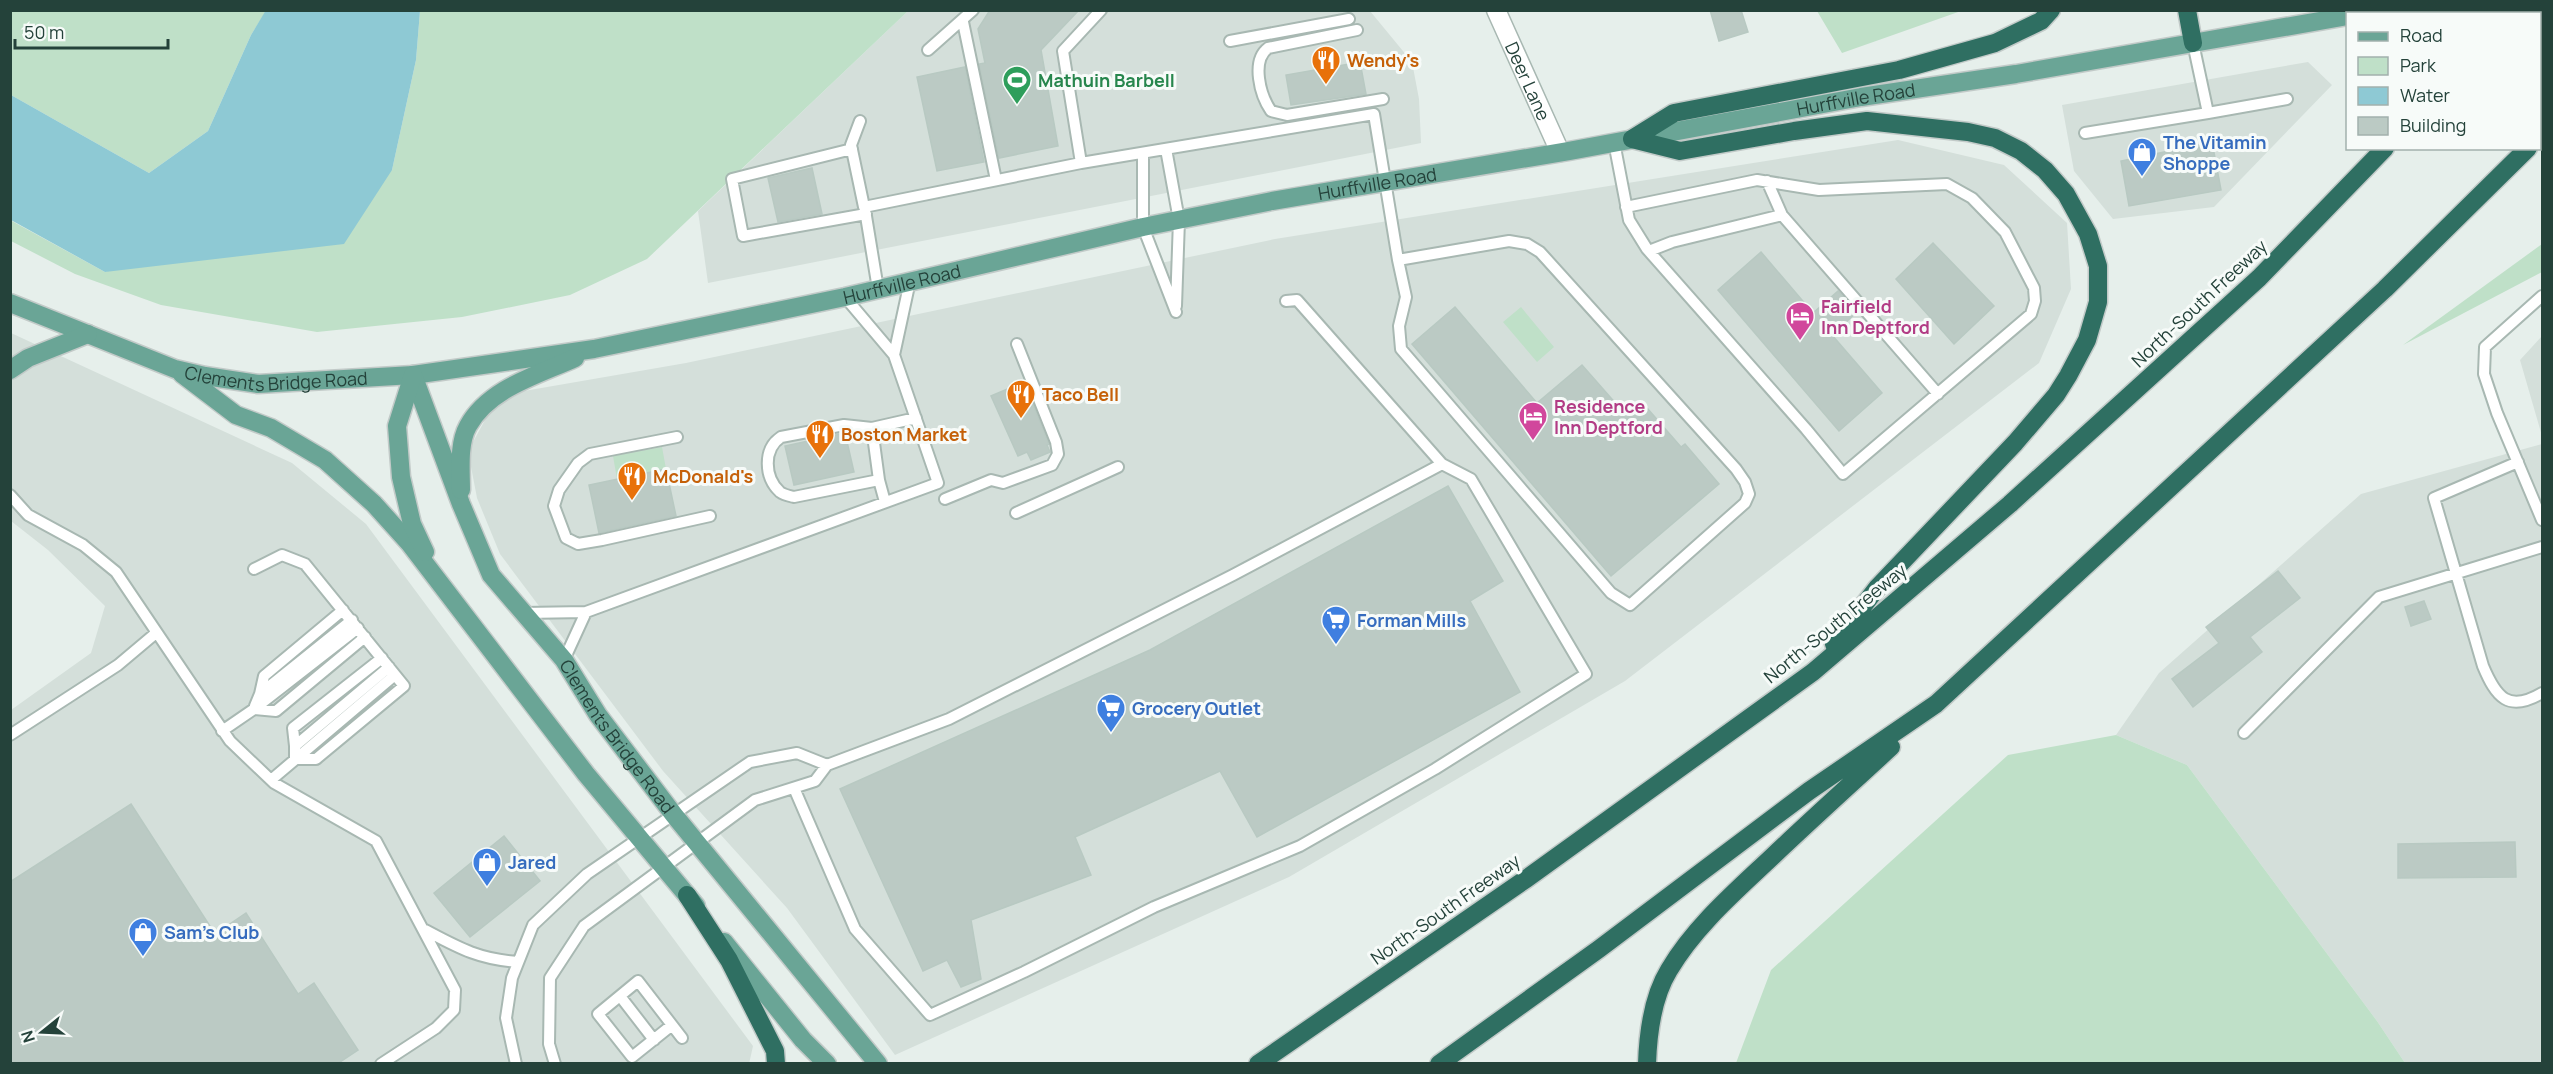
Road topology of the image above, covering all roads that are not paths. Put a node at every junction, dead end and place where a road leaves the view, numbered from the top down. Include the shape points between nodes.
1 (973, 10) edge
2 (1101, 10) edge
3 (1496, 10) edge
4 (2051, 10) edge
5 (2187, 10) edge
6 (2346, 16) edge
7 (1348, 19) dead end
8 (963, 22) junction
9 (1357, 30) dead end
10 (1230, 41) dead end
11 (2193, 43) junction
12 (928, 50) dead end
13 (1383, 99) dead end
14 (2288, 99) dead end
15 (2208, 113) junction
16 (860, 121) dead end
17 (2085, 133) dead end
18 (1623, 141) junction
19 (1166, 148) junction
20 (852, 149) junction
21 (2383, 150) edge
22 (2526, 150) edge
23 (1560, 152) junction
24 (1143, 153) junction
25 (1081, 163) junction
26 (996, 180) junction
27 (1386, 181) junction
28 (1767, 181) junction
29 (1626, 207) junction
30 (865, 210) junction
31 (1782, 215) junction
32 (1179, 220) junction
33 (1143, 227) junction
34 (1649, 251) junction
35 (1398, 260) junction
36 (910, 282) junction
37 (878, 289) junction
38 (2542, 296) edge
39 (844, 297) junction
40 (1286, 301) dead end
41 (10, 303) edge
42 (88, 334) junction
43 (1017, 344) dead end
44 (594, 349) junction
45 (894, 355) junction
46 (175, 369) junction
47 (10, 370) edge
48 (413, 375) junction
49 (1938, 394) junction
50 (916, 418) junction
51 (872, 428) junction
52 (677, 437) dead end
53 (2518, 462) junction
54 (1442, 464) junction
55 (1118, 467) dead end
56 (879, 480) junction
57 (10, 495) edge
58 (945, 499) dead end
59 (885, 502) junction
60 (461, 504) junction
61 (1016, 513) dead end
62 (710, 516) dead end
63 (2542, 520) edge
64 (2542, 547) edge
65 (254, 569) dead end
66 (2456, 573) junction
67 (440, 584) junction
68 (344, 610) junction
69 (586, 612) junction
70 (524, 613) junction
71 (358, 628) junction
72 (156, 633) junction
73 (564, 660) junction
74 (389, 667) junction
75 (1813, 672) junction
76 (2542, 693) edge
77 (260, 694) junction
78 (1936, 704) junction
79 (254, 710) junction
80 (222, 731) junction
81 (2244, 733) dead end
82 (10, 735) edge
83 (296, 759) junction
84 (827, 765) junction
85 (271, 780) junction
86 (794, 788) junction
87 (674, 815) junction
88 (640, 839) junction
89 (698, 844) junction
90 (664, 867) junction
91 (687, 895) junction
92 (424, 930) junction
93 (518, 962) junction
94 (620, 996) junction
95 (672, 1025) junction
96 (682, 1038) dead end
97 (654, 1040) junction
98 (381, 1064) edge
99 (516, 1064) edge
100 (555, 1064) edge
101 (776, 1064) edge
102 (827, 1064) edge
103 (878, 1064) edge
104 (1258, 1064) edge
105 (1439, 1064) edge
106 (1647, 1064) edge

1 - 8 lane
2 - 25 lane via 1063,51
3 - 23 street, Deer Lane
4 - 18 highway via 2041,21 1995,43 1899,70 1674,113
5 - 11 highway
6 - 11 main road, Hurffville Road
7 - 10 lane
8 - 12 lane
8 - 26 lane
9 - 13 lane via 1268,48 1258,63 1265,103 1271,111 1287,115
11 - 15 lane
11 - 18 main road, Hurffville Road via 2016,75 1861,97
14 - 15 lane
15 - 17 lane
16 - 20 lane
18 - 23 main road, Hurffville Road
18 - 29 lane
18 - 75 highway via 1680,151 1867,122 1968,132 1995,138 2021,151 2045,170 2066,194 2088,234 2098,266 2098,302 2087,340 2068,376 2015,443 1877,588
19 - 24 lane
19 - 27 lane via 1374,114
19 - 32 lane
20 - 30 lane
20 - 30 lane via 732,179 743,236
21 - 75 highway, North-South Freeway via 2259,278 2010,504
22 - 78 highway via 2385,289
23 - 27 main road, Hurffville Road
24 - 25 lane
24 - 33 lane
25 - 26 lane
26 - 30 lane
27 - 32 main road, Hurffville Road
27 - 35 lane
28 - 29 lane
28 - 31 lane
28 - 49 lane via 1819,190 1947,184 1972,198 2005,232 2034,288 2031,314
29 - 34 lane via 1632,228
30 - 37 lane
31 - 34 lane
31 - 49 lane
32 - 33 main road, Hurffville Road
32 - 33 lane via 1176,312
33 - 36 main road, Hurffville Road
34 - 49 lane via 1843,474
35 - 35 lane via 1509,241 1527,244 1540,252 1736,470 1749,495 1745,504 1630,604 1611,593 1401,349 1399,326 1406,297
36 - 37 main road, Hurffville Road
36 - 45 lane
37 - 39 main road, Hurffville Road
38 - 53 lane via 2485,346 2484,374
39 - 44 main road, Hurffville Road
39 - 45 lane
40 - 54 lane via 1297,300
41 - 42 main road, Clements Bridge Road
42 - 46 main road, Clements Bridge Road
42 - 47 main road via 28,358
43 - 58 lane via 1058,454 1052,465 1003,483 991,480
44 - 48 main road, Hurffville Road
44 - 60 main road via 495,395 467,427 461,454
45 - 50 lane
46 - 48 main road, Clements Bridge Road via 258,384
46 - 67 main road, Clements Bridge Road via 236,415 271,429 325,460 374,504
48 - 60 main road, Clements Bridge Road
48 - 67 main road, Clements Bridge Road via 397,426 400,477 411,524
50 - 51 lane
50 - 59 lane via 939,483
51 - 56 lane
51 - 56 lane via 844,425 781,437 768,450 767,462 781,493 794,497
52 - 62 lane via 590,454 578,463 559,490 554,506 566,538 578,544
53 - 63 lane
53 - 66 lane via 2434,498
54 - 84 lane via 949,719
54 - 86 lane via 1471,479 1586,674 1435,769 1300,846 1155,907 930,1015 855,929
55 - 61 lane
56 - 59 lane
57 - 72 lane via 28,515 83,545 116,572
59 - 69 lane
60 - 70 main road, Clements Bridge Road via 491,575
64 - 66 lane
65 - 68 lane via 282,555 305,564
66 - 76 lane via 2491,686 2509,702
66 - 81 lane via 2379,597
67 - 88 main road, Clements Bridge Road
68 - 71 lane
68 - 77 lane via 264,676
69 - 70 lane
69 - 73 lane
70 - 73 main road, Clements Bridge Road
71 - 74 lane
71 - 77 lane
71 - 79 lane
72 - 80 lane
72 - 82 lane via 118,665
73 - 87 main road, Clements Bridge Road via 598,715
74 - 83 lane via 295,746
74 - 83 lane via 404,686 316,759
75 - 104 highway, North-South Freeway via 1526,879
77 - 79 lane
78 - 105 highway via 1809,791
78 - 106 highway via 1723,903 1688,944 1668,972 1658,1000
79 - 80 lane
80 - 85 lane
83 - 85 lane
84 - 86 lane via 815,782
84 - 87 lane via 797,753 750,762
85 - 92 lane via 376,841
86 - 89 lane via 755,800
87 - 88 lane
87 - 89 main road, Clements Bridge Road
88 - 90 main road, Clements Bridge Road
88 - 93 lane via 588,874 533,925
89 - 90 lane
89 - 103 main road, Clements Bridge Road
90 - 91 main road, Clements Bridge Road
90 - 100 lane via 584,926 550,978 549,1044
91 - 101 highway via 729,960 776,1051
91 - 102 main road, Clements Bridge Road via 803,1040
92 - 93 lane via 466,952
92 - 98 lane via 455,990 454,1010 436,1028
93 - 99 lane via 506,1018
94 - 95 lane via 638,981
94 - 97 lane
94 - 97 lane via 598,1014 632,1057
95 - 96 lane
95 - 97 lane

